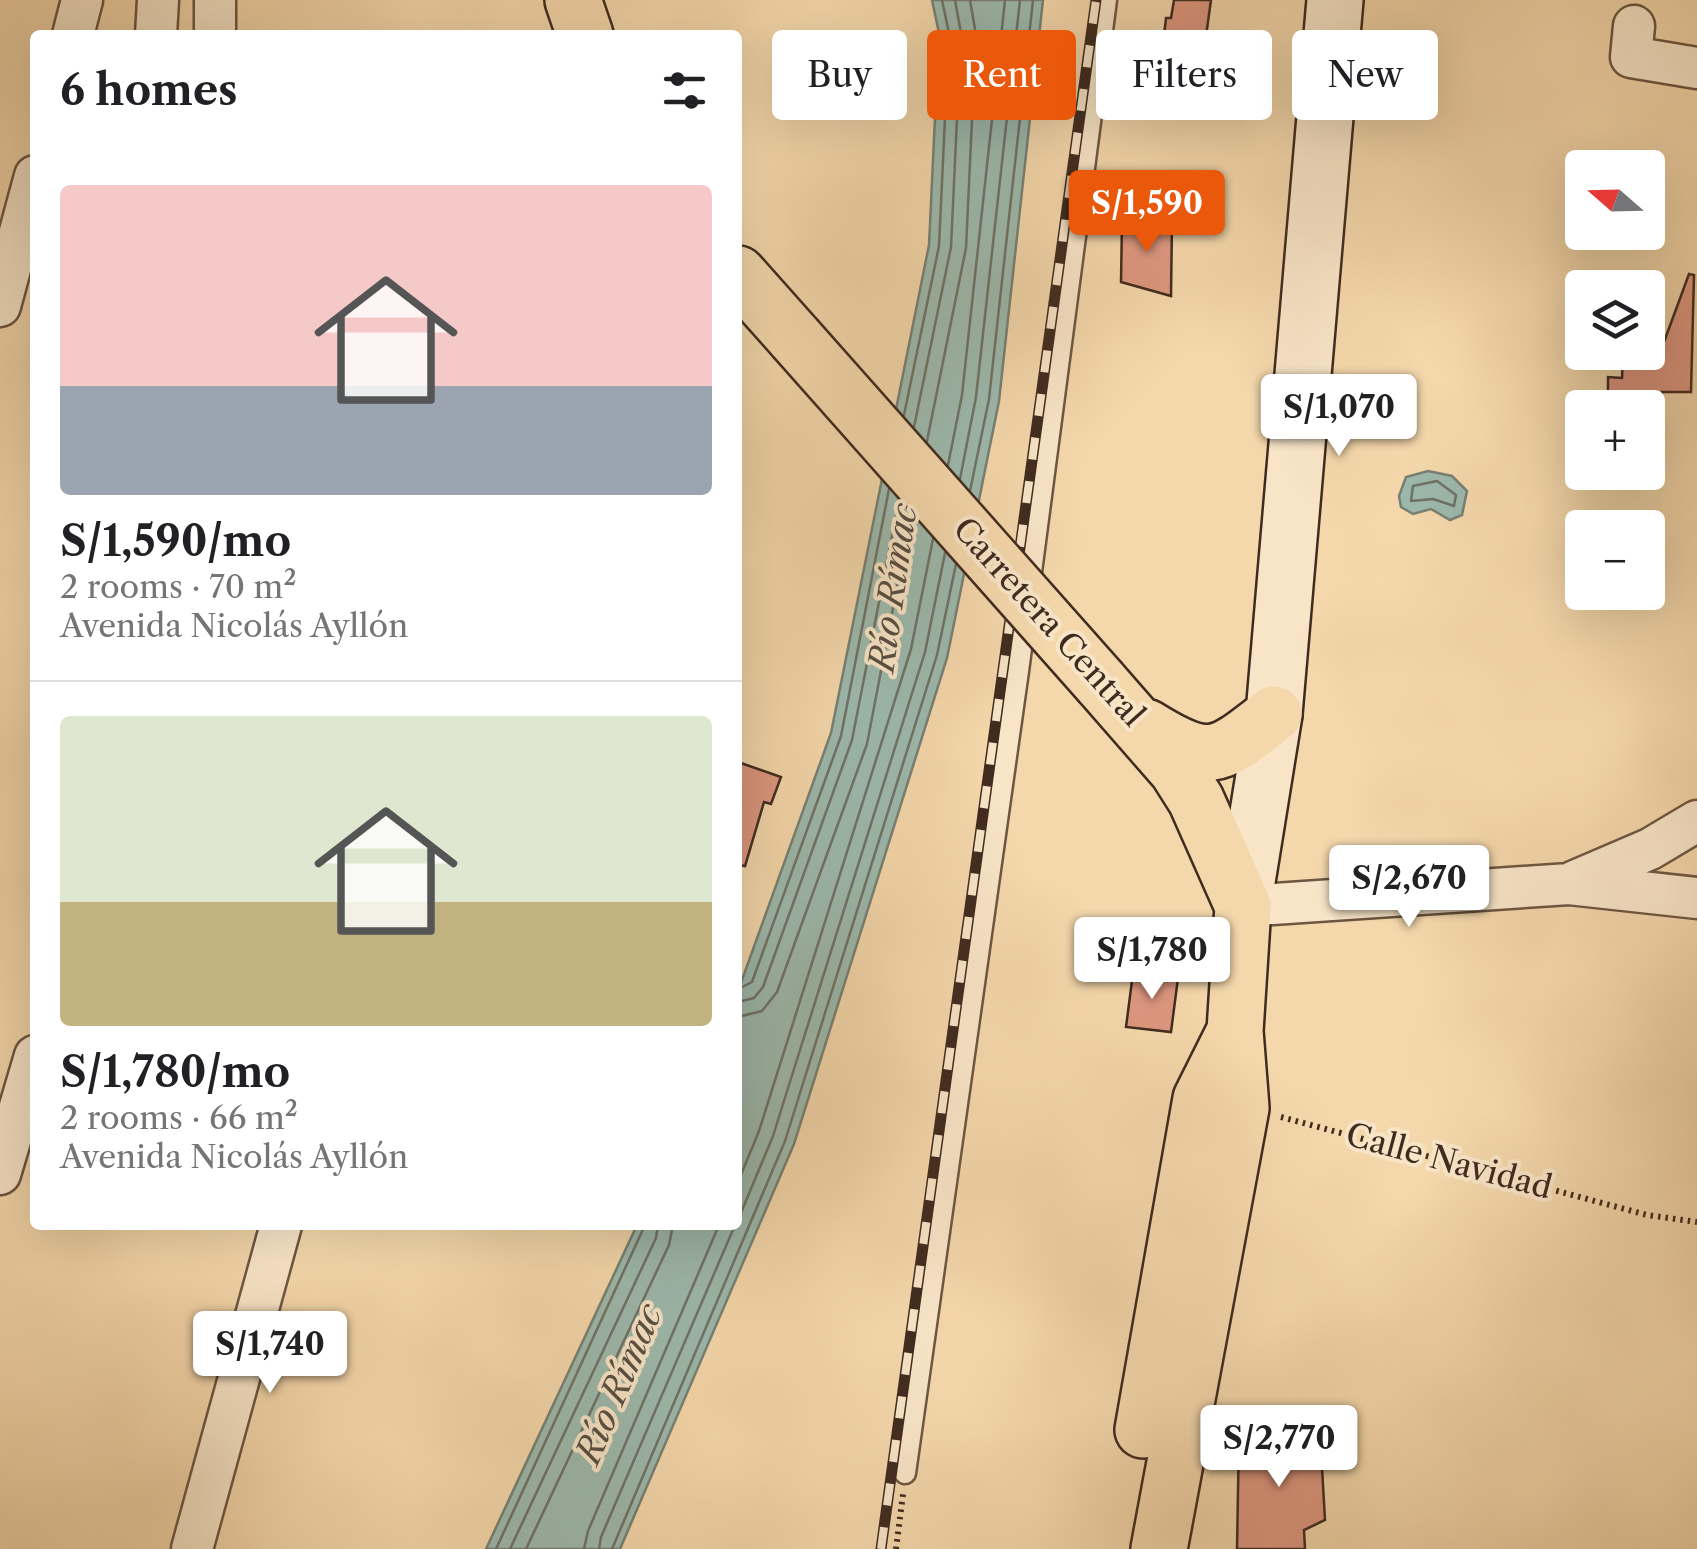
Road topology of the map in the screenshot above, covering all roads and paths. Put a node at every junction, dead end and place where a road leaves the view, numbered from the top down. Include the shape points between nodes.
1 (82, 0) edge
2 (158, 0) edge
3 (215, 0) edge
4 (573, 0) edge
5 (1106, 0) edge
6 (1335, 0) edge
7 (1634, 26) dead end
8 (74, 30) edge
9 (156, 30) edge
10 (215, 30) edge
11 (582, 30) edge
12 (1697, 68) edge
13 (30, 195) edge
14 (742, 278) edge
15 (0, 306) edge
16 (1119, 702) junction
17 (1274, 714) junction
18 (1697, 821) edge
19 (1570, 884) junction
20 (1697, 898) edge
21 (1243, 906) junction
22 (30, 1073) edge
23 (1221, 1104) junction
24 (0, 1174) edge
25 (1697, 1222) edge
26 (280, 1230) edge
27 (906, 1473) joint
28 (192, 1549) edge
29 (896, 1549) edge
30 (1122, 1549) edge
31 (1160, 1549) edge

1 - 8 street
2 - 9 street
3 - 10 street
4 - 11 highway
5 - 27 lane
6 - 17 street
7 - 12 street via 1631,57
13 - 15 street
14 - 16 highway, Carretera Central, bridge
16 - 17 highway via 1180,748 1203,754 1229,749
16 - 21 highway, Carretera Central via 1196,800
17 - 21 street
18 - 19 street
19 - 20 street
19 - 21 street
21 - 23 highway via 1242,974
22 - 24 street
23 - 25 path, Calle Navidad via 1647,1215
23 - 30 highway
23 - 31 highway
26 - 28 street
27 - 29 path

